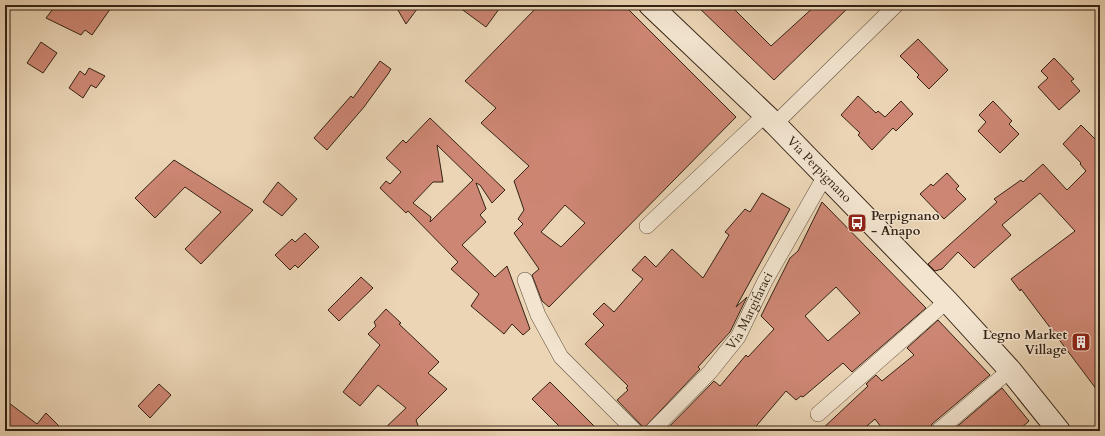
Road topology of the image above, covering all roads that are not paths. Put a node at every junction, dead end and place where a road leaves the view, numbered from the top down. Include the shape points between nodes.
1 (650, 5) edge
2 (896, 5) edge
3 (770, 119) junction
4 (825, 176) junction
5 (647, 226) dead end
6 (525, 280) dead end
7 (947, 301) junction
8 (1010, 370) junction
9 (818, 414) dead end
10 (635, 431) edge
11 (652, 431) edge
12 (938, 431) edge
13 (1059, 431) edge

1 - 3 street, Via Perpignano
2 - 3 street
3 - 4 street, Via Perpignano
3 - 5 street
4 - 7 street, Via Perpignano
4 - 11 street, Via Margifaraci via 765,281 738,337 710,372
6 - 10 street via 538,315 561,357
7 - 8 street, Via Perpignano
7 - 9 street
8 - 12 street
8 - 13 street, Via Perpignano

